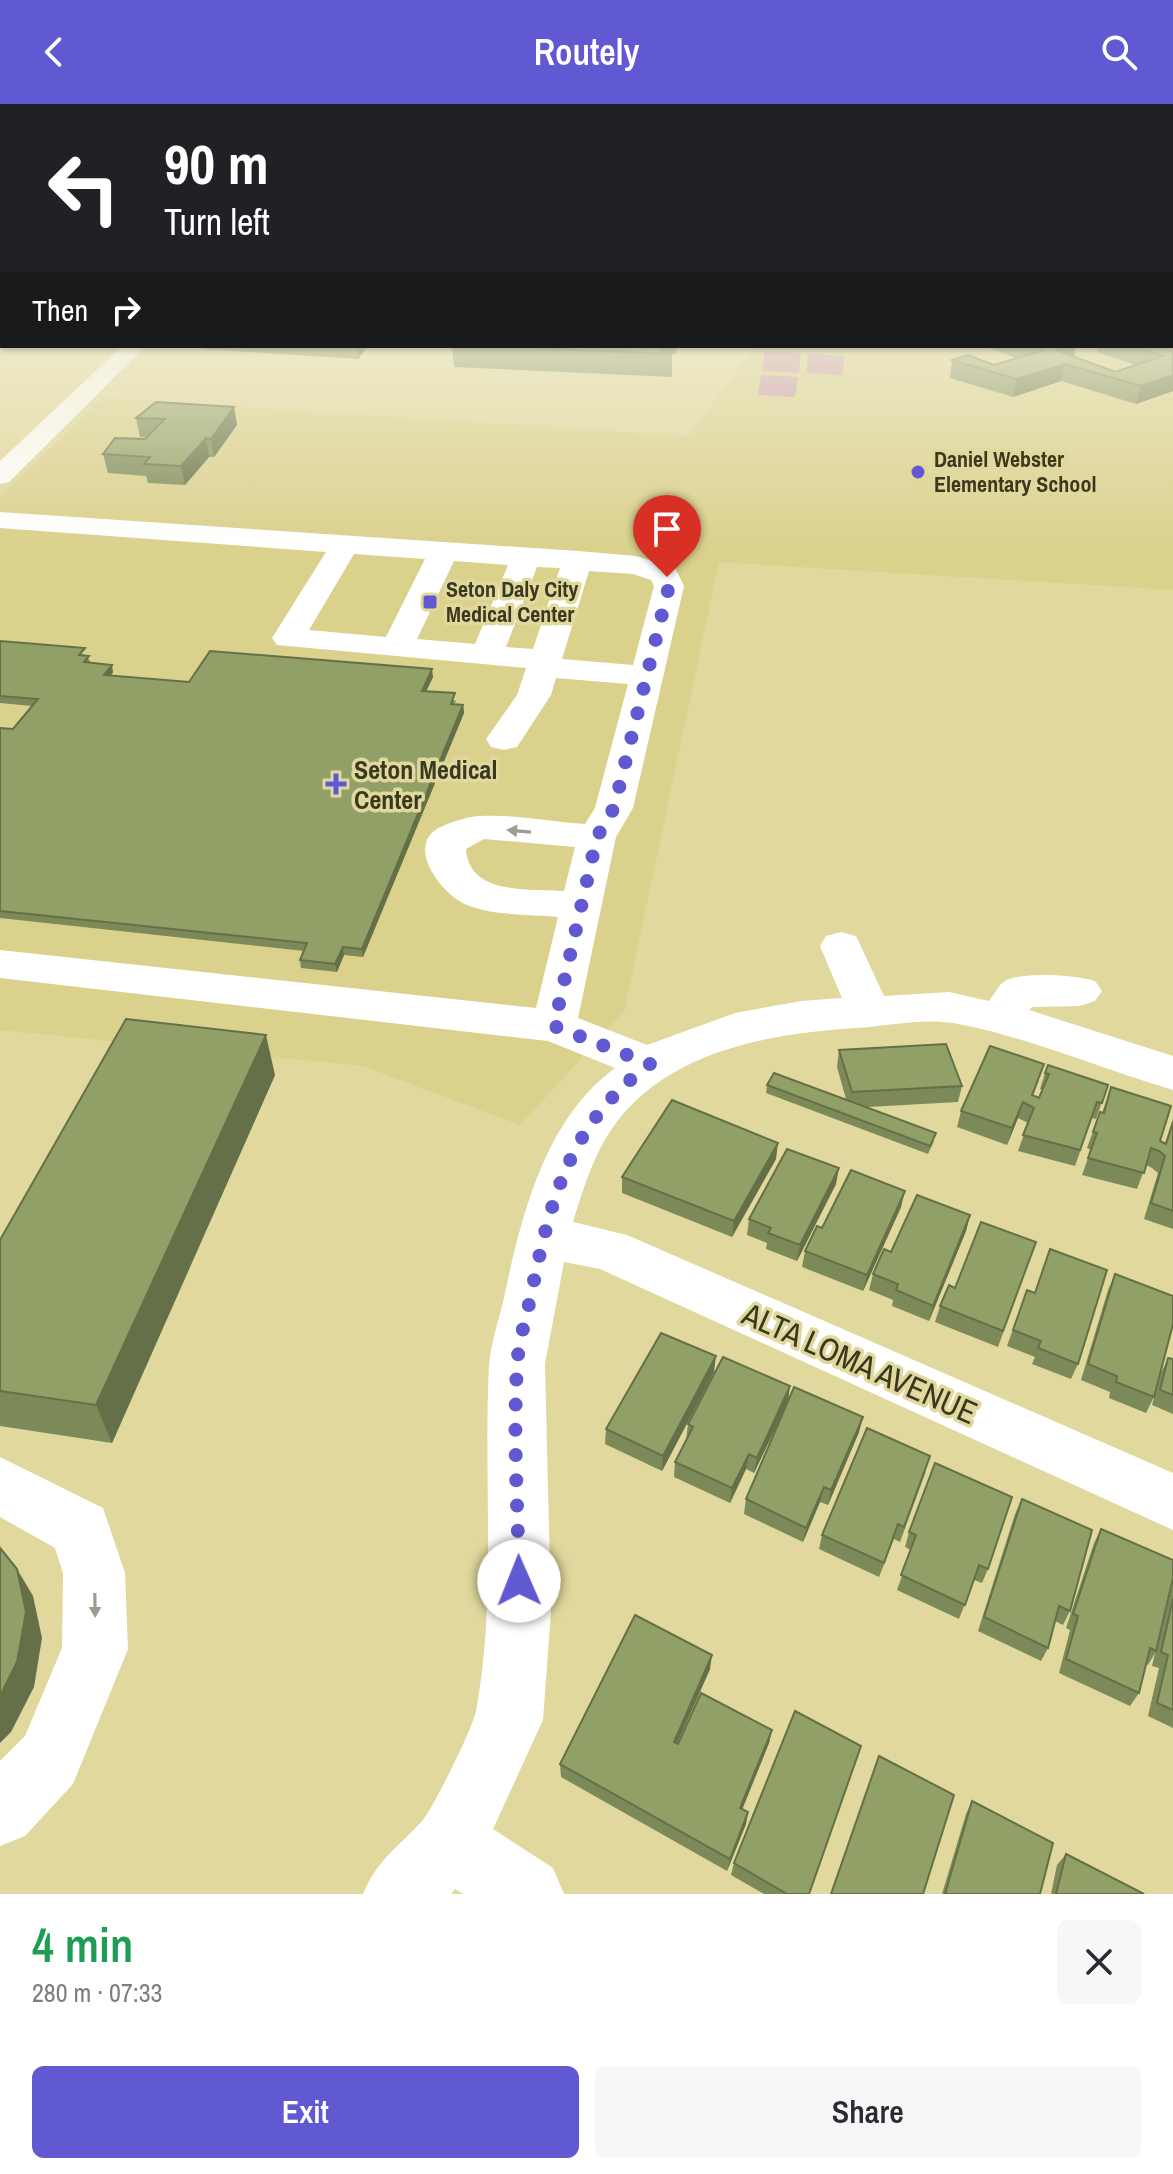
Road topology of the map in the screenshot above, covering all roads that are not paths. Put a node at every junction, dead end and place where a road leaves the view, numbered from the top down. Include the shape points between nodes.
1 (99, 381) edge
2 (0, 476) edge
3 (0, 503) edge
4 (0, 520) edge
5 (49, 521) junction
6 (278, 539) junction
7 (345, 544) junction
8 (426, 544) junction
9 (482, 545) junction
10 (569, 551) junction
11 (526, 557) junction
12 (397, 648) junction
13 (486, 656) junction
14 (541, 674) junction
15 (647, 676) junction
16 (608, 702) dead end
17 (504, 739) dead end
18 (600, 817) junction
19 (581, 906) junction
20 (841, 946) dead end
21 (0, 964) edge
22 (1080, 991) dead end
23 (869, 1011) junction
24 (1001, 1017) junction
25 (554, 1026) junction
26 (650, 1064) junction
27 (1173, 1073) edge
28 (543, 1237) junction
29 (0, 1485) edge
30 (1173, 1502) edge
31 (0, 1811) edge
32 (450, 1843) junction
33 (400, 1894) edge
34 (527, 1894) edge

1 - 2 street
3 - 5 street
4 - 5 street
5 - 6 street via 213,526
6 - 7 street
6 - 8 street
7 - 8 street
7 - 12 street via 288,638
8 - 9 street
8 - 12 street
9 - 10 street
9 - 11 street
10 - 11 street
10 - 14 street
10 - 15 street via 644,566 667,577
11 - 13 street
12 - 13 street
13 - 14 street
14 - 15 street
14 - 16 street
14 - 17 street
15 - 18 street via 614,750
18 - 19 street
18 -> 19 street via 480,827 448,839 445,851 452,874 480,896
19 - 25 street
20 - 23 street
21 - 25 street
22 - 24 street via 1019,992
23 - 24 street via 949,1007
23 - 26 street via 801,1016 735,1029
24 - 27 street
25 - 26 street
26 - 28 street via 611,1096 582,1135
28 - 30 street, ALTA LOMA AVENUE via 609,1250
28 - 32 street via 517,1364 519,1611 509,1720
29 -> 31 street via 81,1529 94,1573 95,1649 49,1760
32 - 33 street
32 - 34 street

